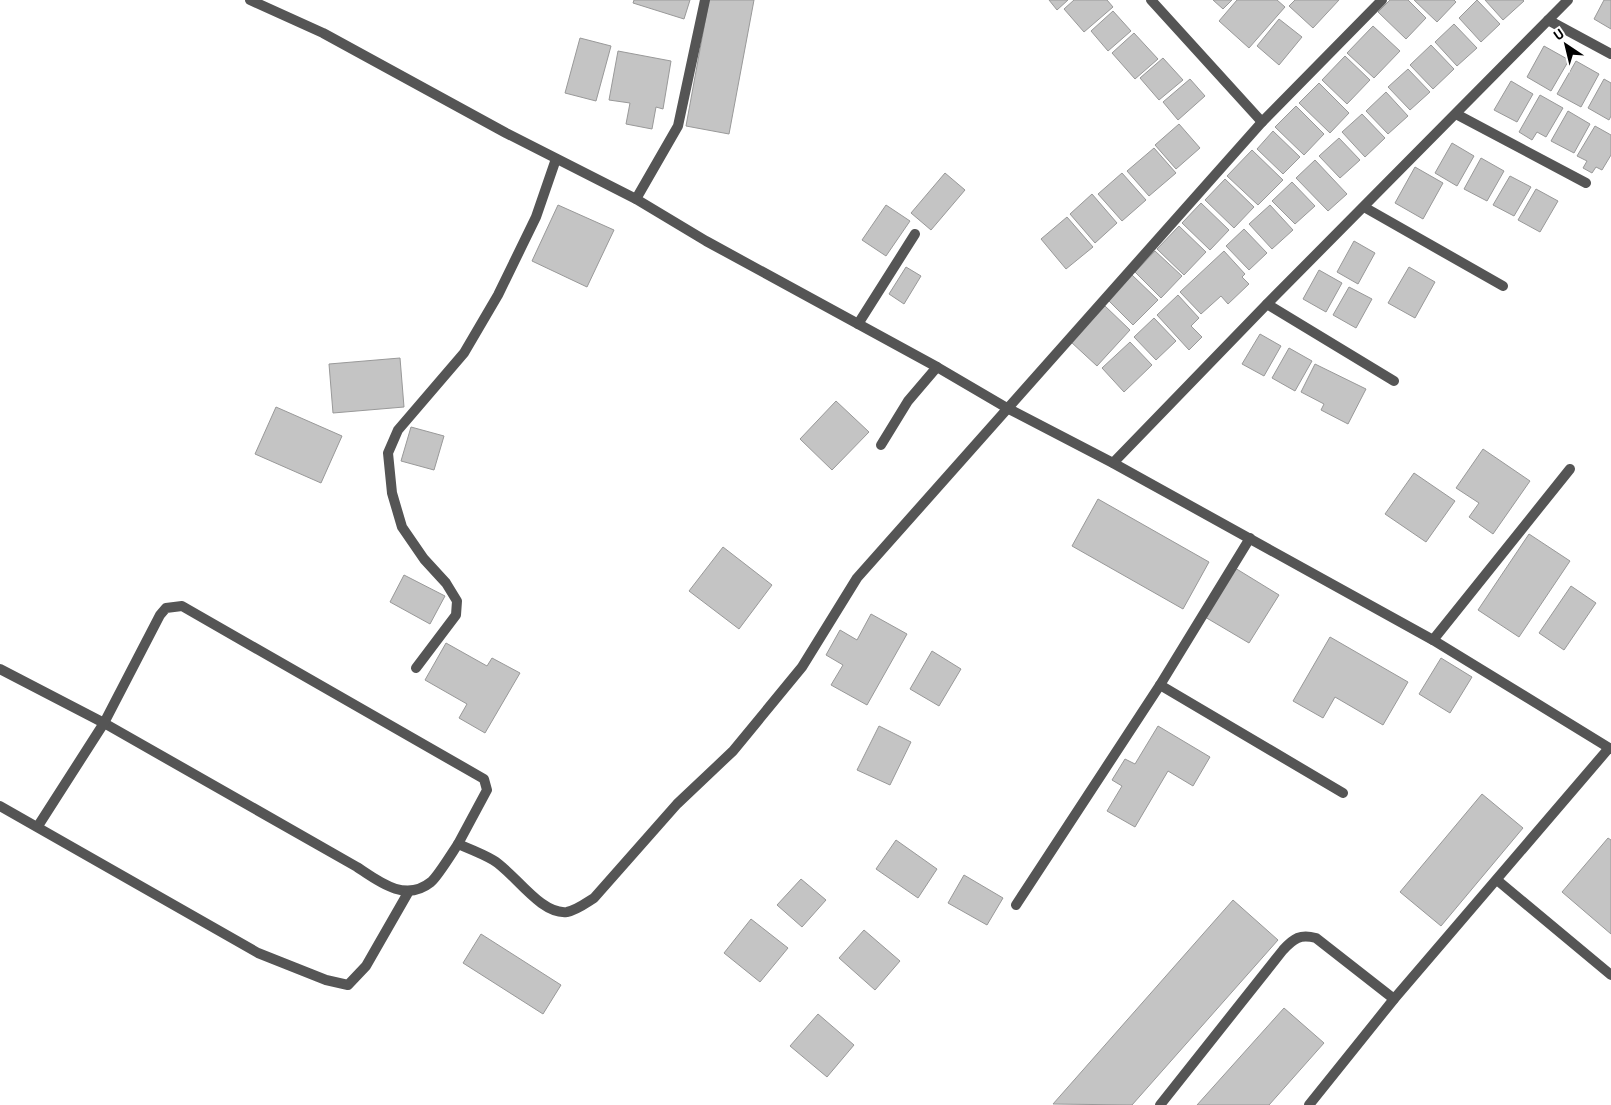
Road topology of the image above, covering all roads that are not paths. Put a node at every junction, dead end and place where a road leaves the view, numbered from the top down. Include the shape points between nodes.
1 (250, 0) edge
2 (705, 0) edge
3 (1150, 0) edge
4 (1382, 0) edge
5 (1568, 0) edge
6 (1548, 20) junction
7 (1611, 54) edge
8 (1456, 114) junction
9 (1262, 122) junction
10 (556, 159) junction
11 (1586, 183) dead end
12 (636, 199) junction
13 (1364, 207) junction
14 (915, 234) dead end
15 (1503, 286) dead end
16 (1267, 304) junction
17 (858, 324) junction
18 (937, 367) junction
19 (1394, 381) dead end
20 (1007, 408) junction
21 (881, 445) dead end
22 (1113, 463) junction
23 (1570, 469) dead end
24 (1250, 538) junction
25 (1433, 640) junction
26 (0, 668) edge
27 (416, 668) dead end
28 (1160, 685) junction
29 (104, 723) junction
30 (1610, 749) edge
31 (1343, 793) dead end
32 (0, 806) edge
33 (38, 826) junction
34 (458, 844) junction
35 (1496, 880) junction
36 (409, 891) junction
37 (1016, 905) dead end
38 (1611, 975) edge
39 (1394, 999) junction
40 (1160, 1105) edge
41 (1309, 1105) edge

1 - 10 street via 324,33
2 - 12 street via 678,126
3 - 9 street
4 - 9 street
5 - 6 street
6 - 7 street
6 - 8 street
8 - 11 street
8 - 13 street
9 - 20 street
10 - 12 street
10 - 27 street via 536,217 498,295 464,353 398,430 388,453 392,493 402,526 457,601 456,615
12 - 17 street
13 - 15 street
13 - 16 street
14 - 17 street
16 - 19 street
16 - 22 street
17 - 18 street
18 - 20 street
18 - 21 street via 908,401
20 - 22 street
20 - 34 street via 856,578 802,667 733,751 677,804 594,898 567,912 554,910 536,900 494,860
22 - 24 street
23 - 25 street
24 - 25 street
24 - 28 street
25 - 30 street
26 - 29 street
28 - 31 street
28 - 37 street
29 - 33 street
29 - 34 street via 160,615 166,608 182,606 484,779 487,790
29 - 36 street via 356,866 387,887
30 - 35 street
32 - 33 street
33 - 36 street via 258,952 326,980 348,985 366,966
34 - 36 street via 431,882
35 - 38 street
35 - 39 street
39 - 40 street via 1316,938 1298,937 1283,950
39 - 41 street

